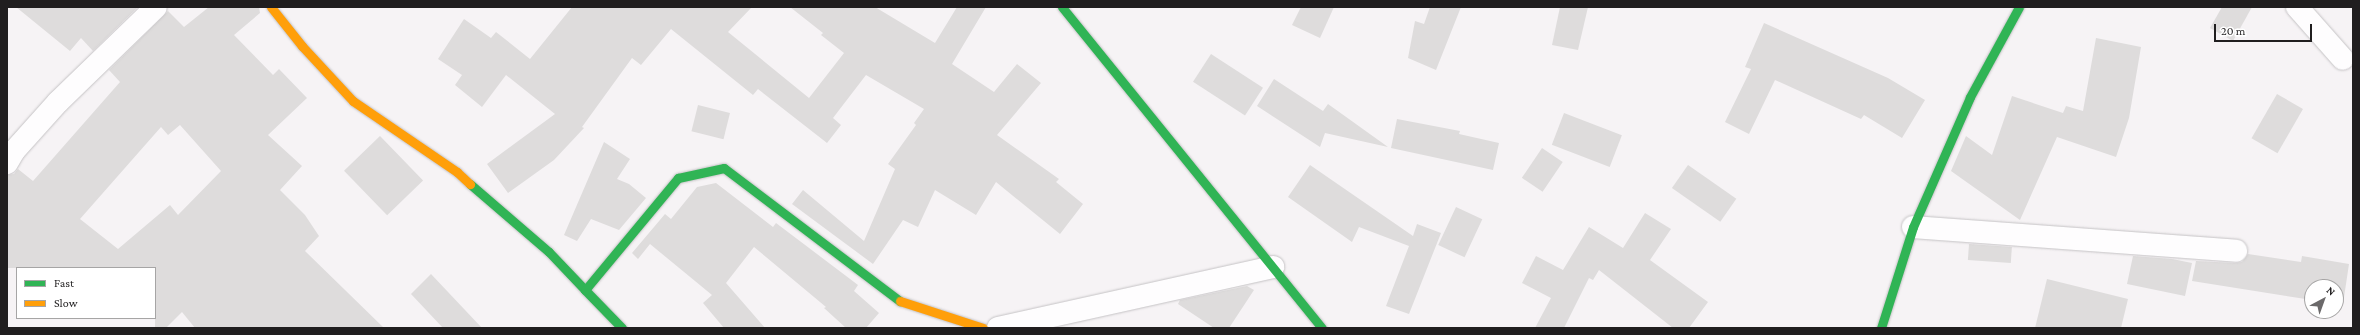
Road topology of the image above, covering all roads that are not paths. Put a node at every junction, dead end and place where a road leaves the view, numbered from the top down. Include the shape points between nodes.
1 (156, 7) edge
2 (271, 7) edge
3 (1062, 7) edge
4 (2019, 7) edge
5 (2297, 7) edge
6 (2343, 59) dead end
7 (7, 164) edge
8 (1913, 227) junction
9 (2236, 251) dead end
10 (1273, 267) junction
11 (585, 290) junction
12 (945, 321) edge
13 (622, 328) edge
14 (983, 328) edge
15 (998, 328) edge
16 (1322, 328) edge
17 (1881, 328) edge

1 - 7 street via 58,102 14,151
2 - 11 street via 302,46 353,101 457,172 549,252
3 - 10 street
4 - 8 street via 1970,97
5 - 6 street
8 - 9 street
8 - 17 street
10 - 15 street
10 - 16 street
11 - 12 street via 678,178 724,168 903,303
11 - 13 street
12 - 14 street

